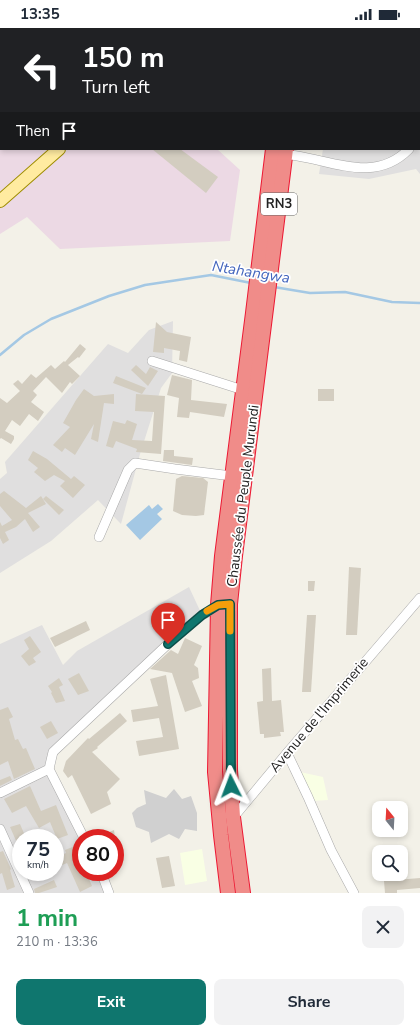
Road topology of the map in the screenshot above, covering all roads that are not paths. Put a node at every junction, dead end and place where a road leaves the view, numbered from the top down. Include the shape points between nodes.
1 (59, 150) edge
2 (408, 150) edge
3 (279, 152) edge
4 (0, 200) edge
5 (260, 313) junction
6 (152, 361) dead end
7 (243, 390) junction
8 (232, 476) junction
9 (100, 537) dead end
10 (420, 598) edge
11 (224, 604) junction
12 (287, 753) junction
13 (49, 769) junction
14 (0, 793) edge
15 (233, 817) junction
16 (79, 829) edge
17 (0, 830) edge
18 (221, 835) junction
19 (104, 881) edge
20 (108, 891) edge
21 (29, 893) edge
22 (99, 893) edge
23 (228, 893) edge
24 (243, 893) edge
25 (354, 893) edge

1 - 4 main road
2 - 3 street via 402,157 385,166 358,168
3 - 5 highway, Chaussée du Peuple Murundi / RN3
5 - 7 highway, Chaussée du Peuple Murundi / RN3
5 - 11 highway, Chaussée du Peuple Murundi / RN3 via 235,556
6 - 7 street
7 - 8 highway, Chaussée du Peuple Murundi / RN3
8 - 9 street via 135,463 128,470
8 - 11 highway, Chaussée du Peuple Murundi / RN3 via 222,556
10 - 12 street, Avenue de l'Imprimerie
11 - 13 street via 202,615 168,644 53,752
11 - 15 highway, Chaussée du Peuple Murundi / RN3
11 - 18 highway, Chaussée du Peuple Murundi / RN3 via 215,772
12 - 15 street, Avenue de l'Imprimerie
12 - 25 street via 331,850
13 - 14 street
13 - 16 street
15 - 18 street, Avenue de l'Imprimerie
15 - 24 highway, Chaussée du Peuple Murundi / RN3
17 - 21 street
18 - 23 highway, Chaussée du Peuple Murundi / RN3
19 - 20 street
20 - 22 street

